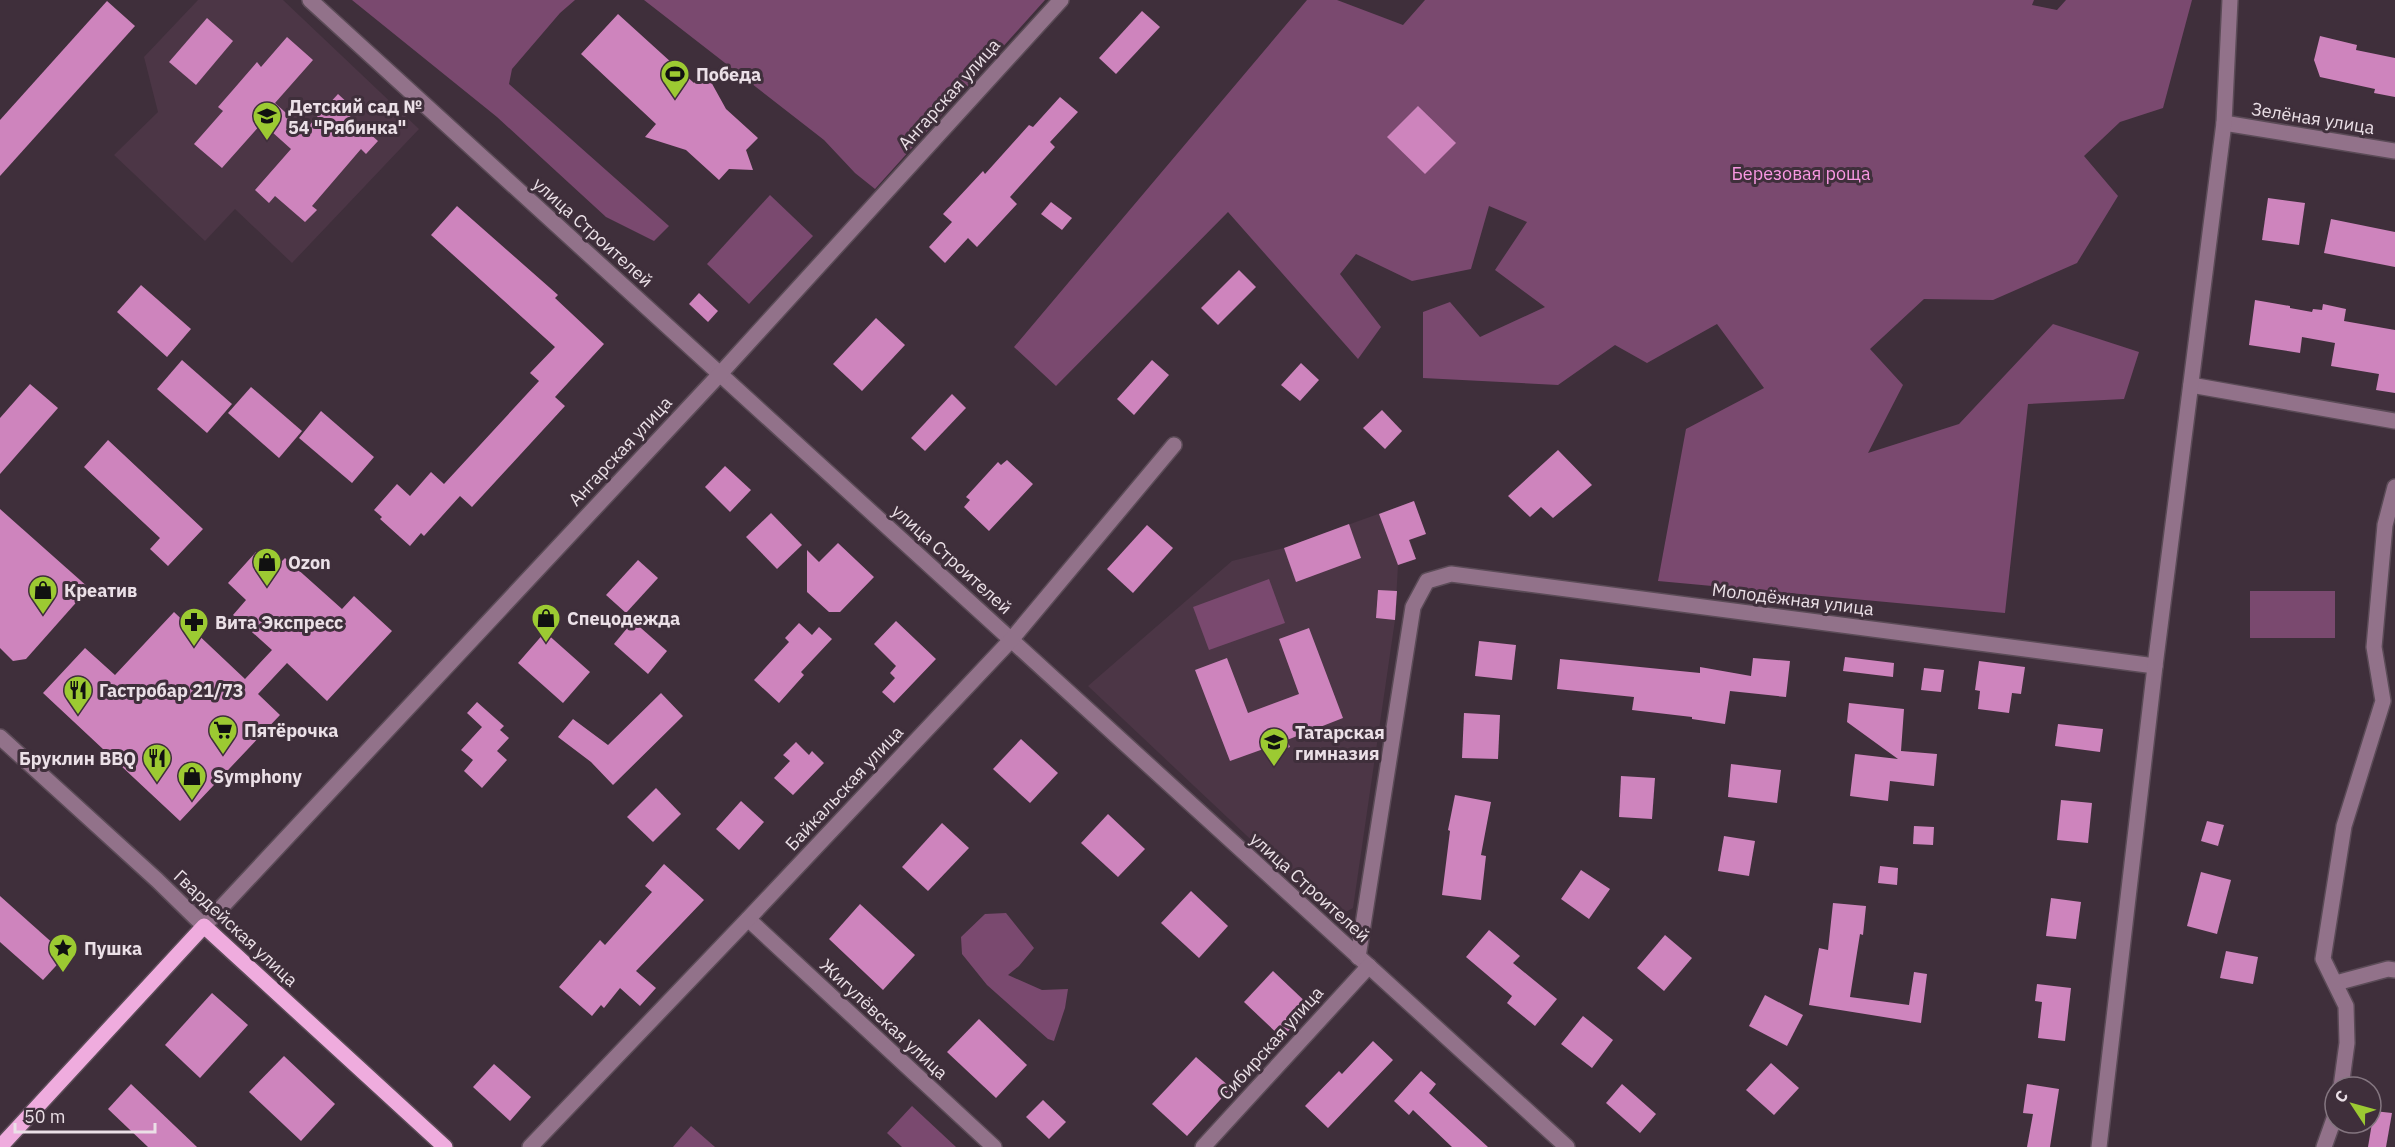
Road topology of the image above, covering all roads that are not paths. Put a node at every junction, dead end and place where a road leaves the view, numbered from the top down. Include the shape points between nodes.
1 (310, 0) edge
2 (1061, 0) edge
3 (2230, 0) edge
4 (2224, 123) junction
5 (2395, 151) edge
6 (720, 374) junction
7 (2191, 385) junction
8 (2395, 421) edge
9 (1174, 444) dead end
10 (2395, 487) edge
11 (1011, 640) junction
12 (2155, 666) junction
13 (2389, 702) edge
14 (0, 737) edge
15 (748, 919) junction
16 (204, 926) junction
17 (1363, 961) junction
18 (2395, 970) edge
19 (2336, 983) junction
20 (2343, 1075) edge
21 (0, 1147) edge
22 (445, 1147) edge
23 (530, 1147) edge
24 (994, 1147) edge
25 (1203, 1147) edge
26 (1567, 1147) edge
27 (2099, 1147) edge

1 - 6 street, улица Строителей
2 - 6 street, Ангарская улица
3 - 4 street
4 - 5 street, Зелёная улица
4 - 7 street
6 - 11 street, улица Строителей
6 - 16 street, Ангарская улица
7 - 8 street
7 - 12 street
9 - 11 street, Байкальская улица
10 - 13 street via 2385,525 2374,647
11 - 15 street, Байкальская улица
11 - 17 street, улица Строителей
12 - 17 street, Молодёжная улица via 1451,574 1427,580 1413,607
12 - 27 street
13 - 19 street via 2344,826 2323,959
14 - 16 street, Гвардейская улица
15 - 23 street, Байкальская улица
15 - 24 street, Жигулёвская улица
16 - 21 main road
16 - 22 main road, Гвардейская улица
17 - 25 street, Сибирская улица
17 - 26 street, улица Строителей
18 - 19 street
19 - 20 street via 2346,1006

